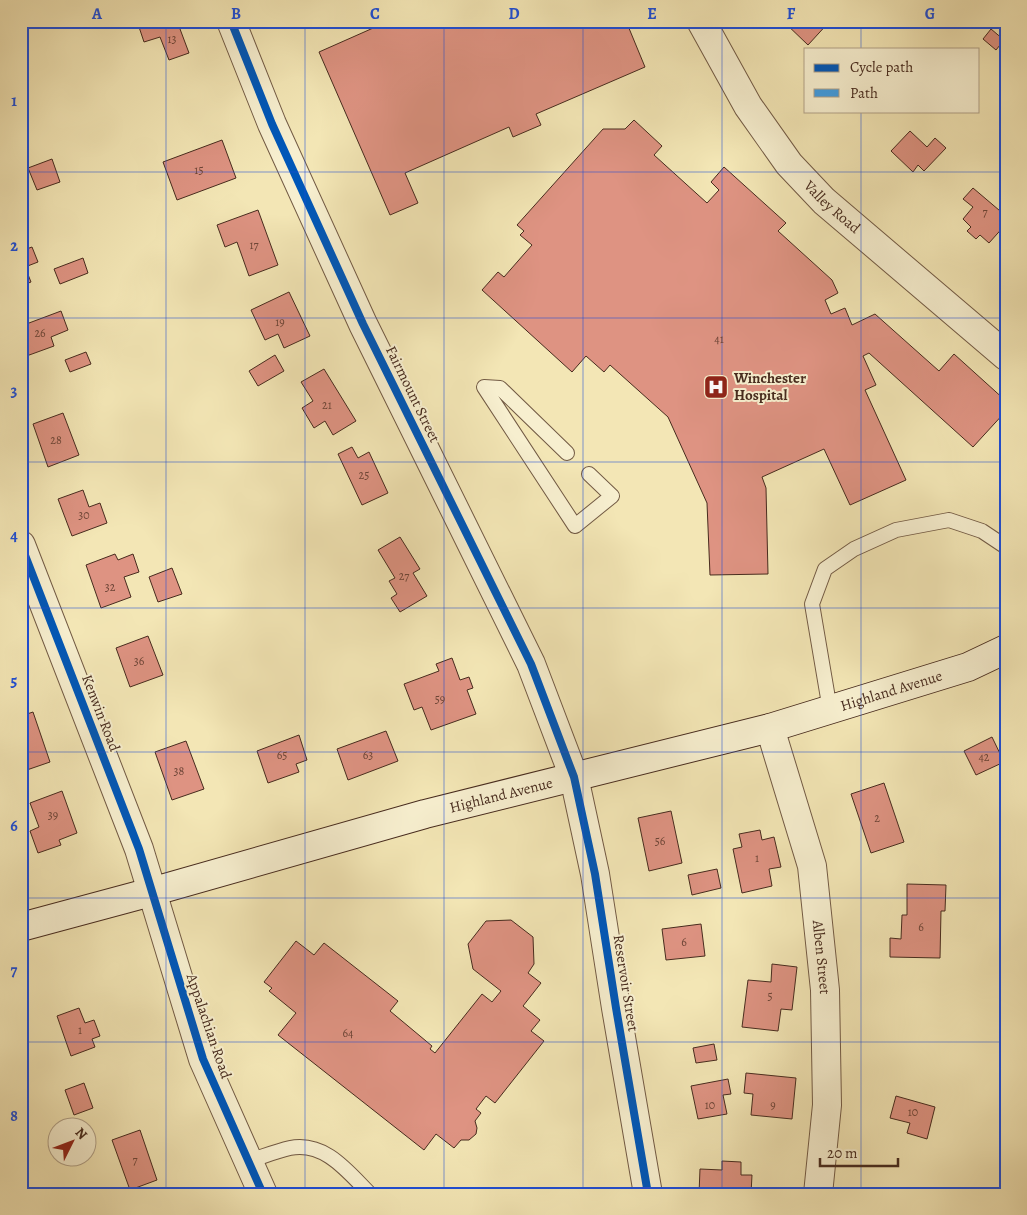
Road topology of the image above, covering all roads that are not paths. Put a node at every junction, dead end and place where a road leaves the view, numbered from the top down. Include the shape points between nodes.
1 (231, 21) edge
2 (701, 21) edge
3 (1006, 356) edge
4 (567, 453) dead end
5 (589, 474) dead end
6 (21, 545) edge
7 (1006, 547) edge
8 (1006, 650) edge
9 (830, 710) junction
10 (770, 728) junction
11 (574, 777) junction
12 (151, 892) junction
13 (21, 927) edge
14 (249, 1161) junction
15 (263, 1194) edge
16 (370, 1194) edge
17 (648, 1194) edge
18 (818, 1194) edge

1 - 11 street, Fairmount Street via 272,124 363,324 531,664
2 - 3 street, Valley Road via 748,106 789,164 824,201
4 - 5 lane via 500,388 484,387 575,526 612,496
6 - 12 street, Kenwin Road via 139,849
7 - 9 lane via 982,531 949,520 896,530 854,549 825,570 812,604
8 - 9 street, Highland Avenue via 968,667
9 - 10 street, Highland Avenue
10 - 11 street, Highland Avenue
10 - 18 street, Alben Street via 812,866 825,990 827,1106
11 - 12 street, Highland Avenue via 426,814
11 - 17 street, Reservoir Street via 595,874
12 - 13 street, Highland Avenue
12 - 14 street, Appalachian Road via 203,1059
14 - 15 street, Appalachian Road
14 - 16 lane via 291,1148 312,1148 334,1158

